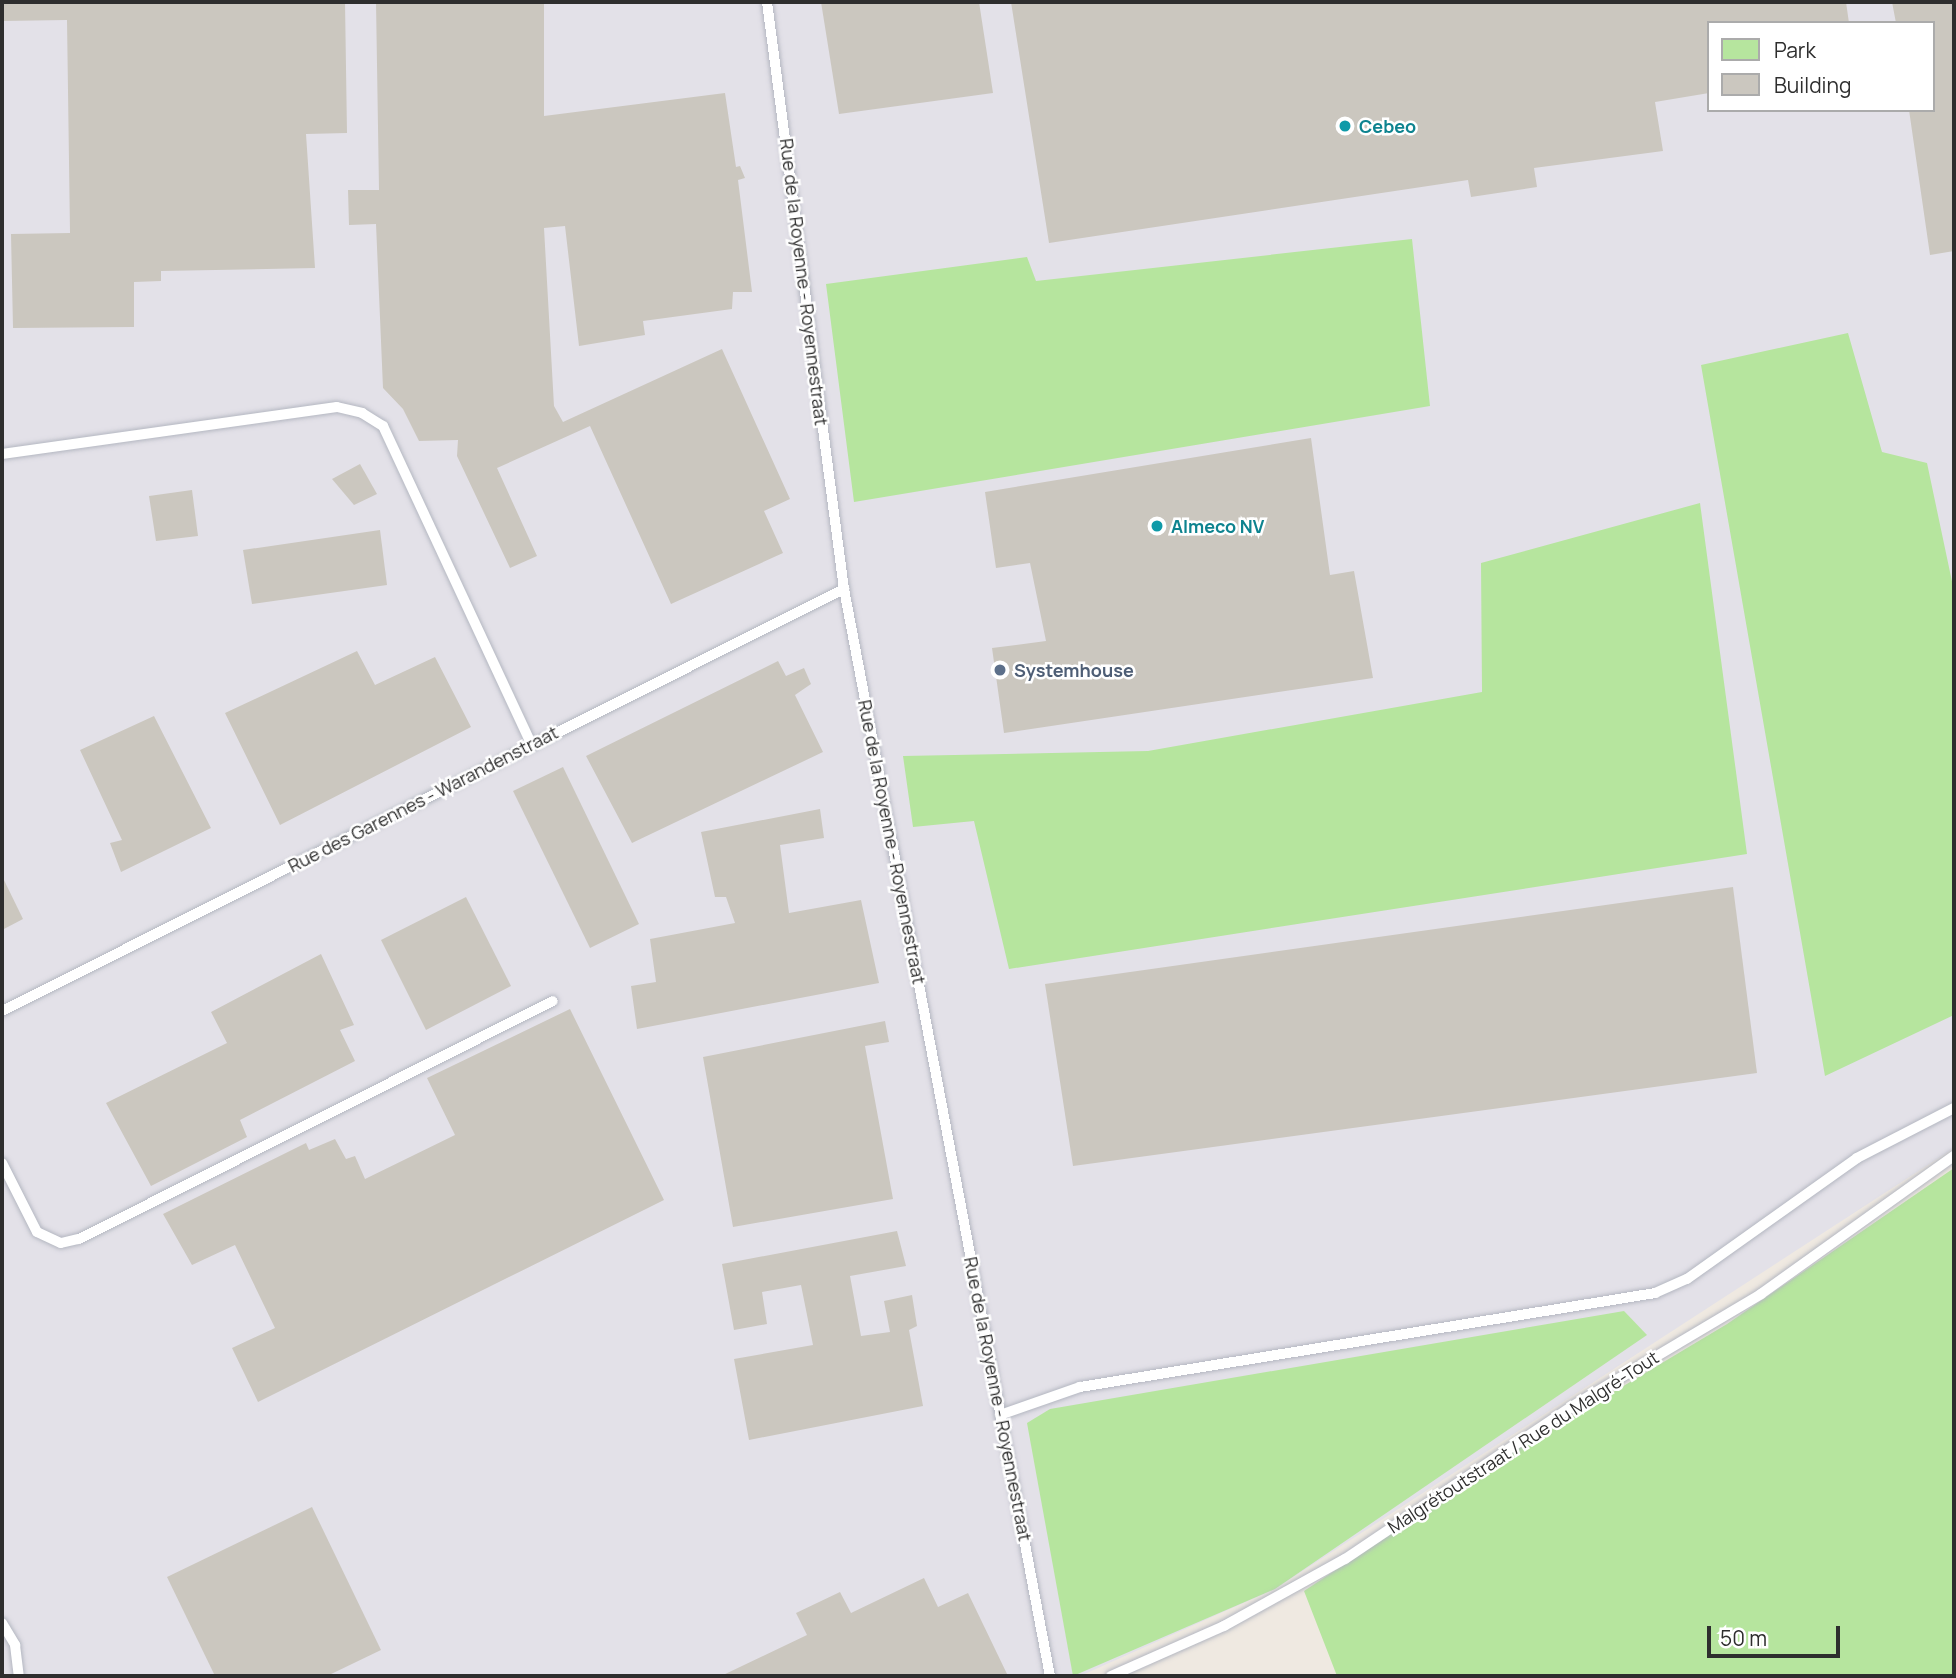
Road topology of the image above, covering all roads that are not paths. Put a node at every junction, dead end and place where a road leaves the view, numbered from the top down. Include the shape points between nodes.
1 (767, 2) edge
2 (2, 454) edge
3 (844, 589) junction
4 (531, 744) junction
5 (554, 1001) dead end
6 (2, 1011) edge
7 (1954, 1108) edge
8 (1954, 1156) edge
9 (2, 1163) edge
10 (1000, 1415) junction
11 (2, 1623) edge
12 (19, 1676) edge
13 (1051, 1676) edge
14 (1111, 1676) edge

1 - 3 lane, Rue de la Royenne - Royennestraat
2 - 4 lane via 337,407 362,413 383,426
3 - 4 lane, Rue des Garennes - Warandenstraat
3 - 10 lane, Rue de la Royenne - Royennestraat
4 - 6 lane, Rue des Garennes - Warandenstraat
5 - 9 lane via 79,1239 61,1243 37,1232
7 - 10 lane via 1857,1158 1688,1279 1656,1293 1080,1387
8 - 14 lane, Malgrétoutstraat / Rue du Malgré-Tout via 1760,1294 1571,1407 1345,1559 1224,1626
10 - 13 lane, Rue de la Royenne - Royennestraat
11 - 12 lane via 15,1645

